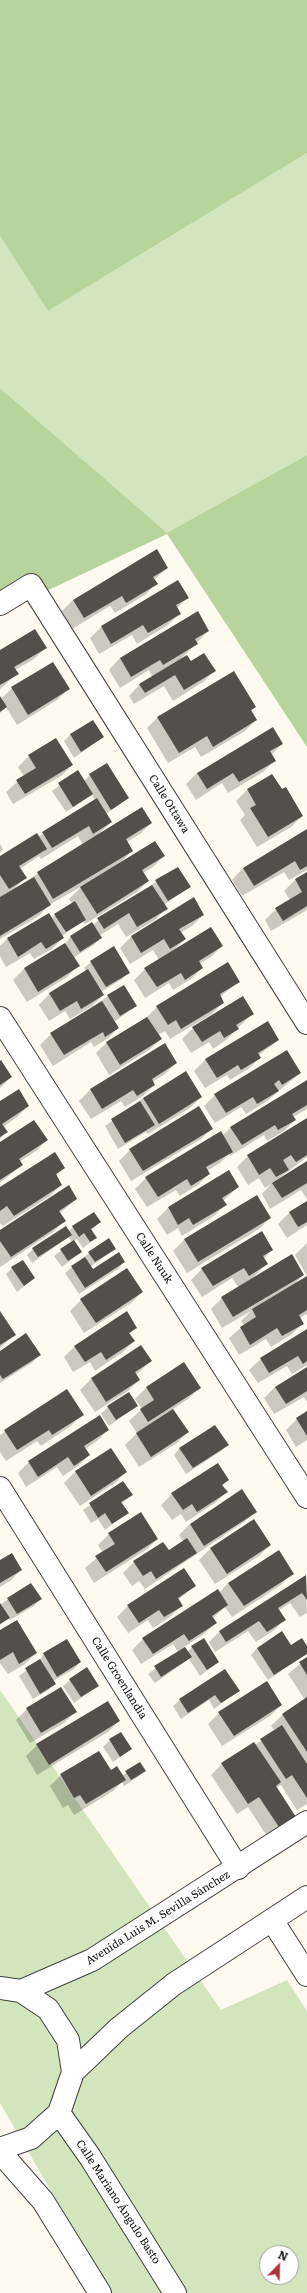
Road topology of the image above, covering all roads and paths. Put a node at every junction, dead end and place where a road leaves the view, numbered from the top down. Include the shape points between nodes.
1 (0, 604) edge
2 (0, 1018) edge
3 (307, 1024) edge
4 (0, 1488) edge
5 (307, 1497) edge
6 (307, 1822) edge
7 (238, 1868) junction
8 (307, 1897) edge
9 (272, 1920) junction
10 (307, 1976) edge
11 (0, 1988) edge
12 (21, 1991) junction
13 (73, 2072) junction
14 (59, 2113) junction
15 (0, 2151) edge
16 (100, 2293) edge
17 (175, 2293) edge

1 - 3 street, Calle Ottawa via 30,585
2 - 5 street, Calle Nuuk
4 - 7 street, Calle Groenlandia
6 - 7 street, Avenida Luis M. Sevilla Sánchez
7 - 12 street, Avenida Luis M. Sevilla Sánchez via 92,1960
8 - 9 street
9 - 10 street
9 - 13 street via 174,1984 119,2028
11 - 12 street
12 - 13 street via 48,2009 68,2040
13 - 14 street
14 - 15 street via 31,2138
14 - 17 street, Calle Mariano Ángulo Basto via 90,2157
15 - 16 street via 43,2201

